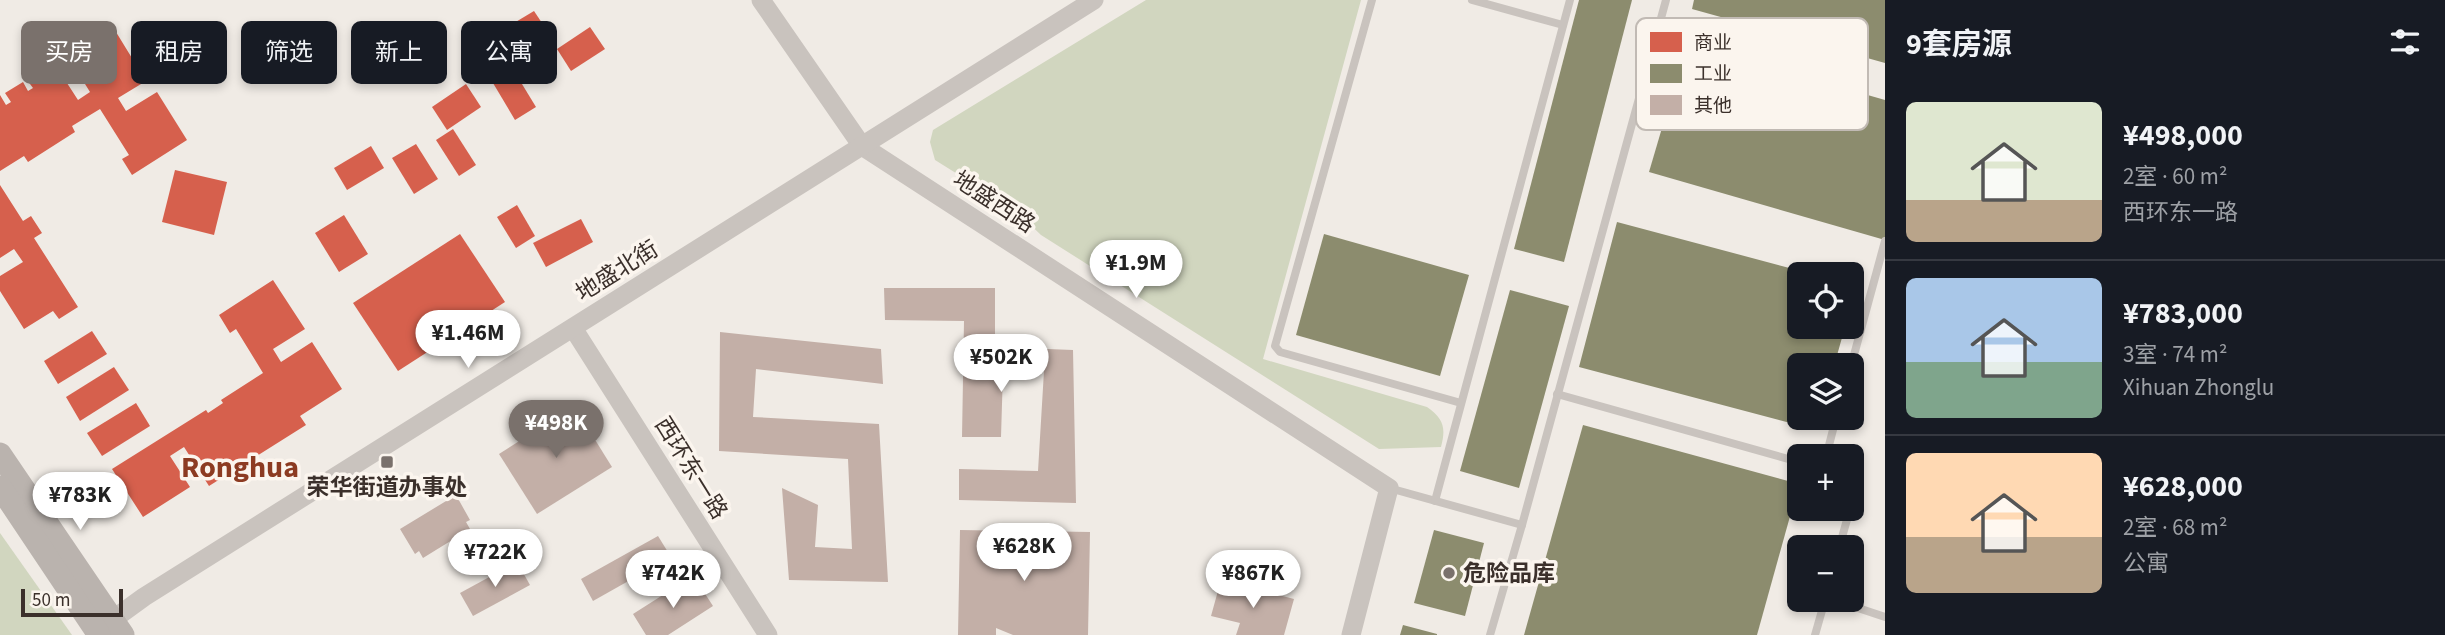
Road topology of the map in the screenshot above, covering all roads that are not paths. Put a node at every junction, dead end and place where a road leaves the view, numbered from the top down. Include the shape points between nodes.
1 (761, 0) edge
2 (1094, 0) edge
3 (1372, 0) edge
4 (1472, 0) edge
5 (1570, 0) edge
6 (1666, 0) edge
7 (1661, 18) edge
8 (1563, 25) junction
9 (1636, 108) edge
10 (862, 146) junction
11 (1885, 241) edge
12 (573, 328) junction
13 (1855, 353) edge
14 (1557, 394) junction
15 (1461, 403) junction
16 (0, 454) edge
17 (1787, 459) edge
18 (0, 488) edge
19 (1389, 488) junction
20 (1435, 500) junction
21 (1522, 525) junction
22 (1864, 610) edge
23 (1822, 612) edge
24 (1885, 617) edge
25 (108, 631) edge
26 (768, 635) edge
27 (1351, 635) edge
28 (1490, 635) edge
29 (1815, 635) edge

1 - 10 street, 地盛西路
2 - 10 street, 地盛北街
3 - 15 lane via 1275,346 1280,352
4 - 8 lane
5 - 8 lane
6 - 7 lane
8 - 15 lane
9 - 14 lane
10 - 12 street, 地盛北街
10 - 19 street, 地盛西路
11 - 13 lane
12 - 25 street, 地盛北街 via 144,597
12 - 26 street, 西环东一路
14 - 17 lane
14 - 21 lane
15 - 20 lane
16 - 25 main road
18 - 25 main road
19 - 20 lane
19 - 27 street
20 - 21 lane
21 - 28 lane
22 - 24 lane
23 - 29 lane

